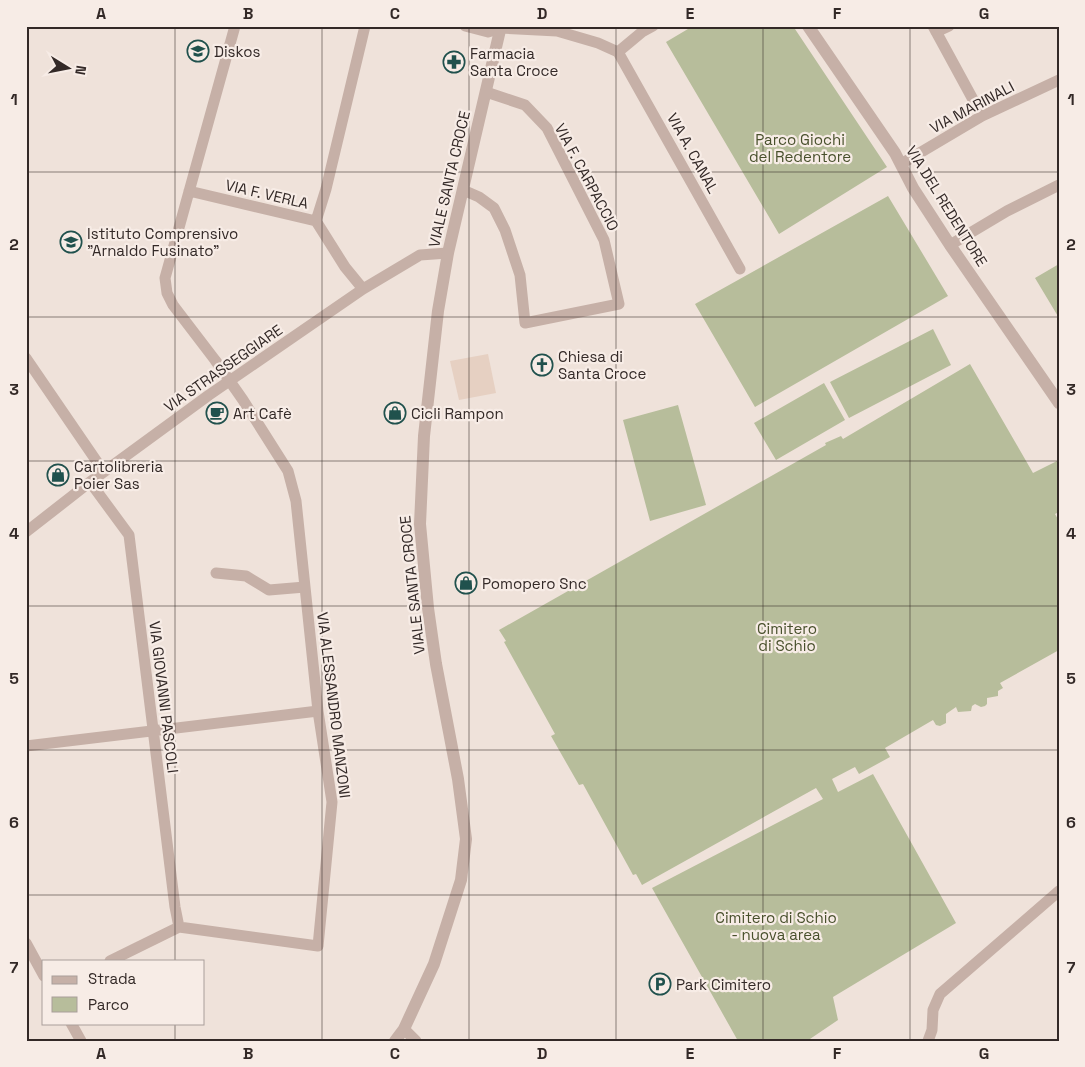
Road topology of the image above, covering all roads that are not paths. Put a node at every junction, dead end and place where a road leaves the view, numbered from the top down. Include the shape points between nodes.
1 (234, 26) edge
2 (365, 26) edge
3 (465, 26) edge
4 (652, 26) edge
5 (808, 26) edge
6 (949, 26) edge
7 (501, 27) edge
8 (935, 29) edge
9 (618, 52) junction
10 (1059, 80) edge
11 (486, 92) junction
12 (982, 116) junction
13 (901, 164) junction
14 (1059, 185) edge
15 (463, 190) junction
16 (189, 191) junction
17 (316, 221) junction
18 (950, 245) junction
19 (448, 254) junction
20 (740, 269) dead end
21 (363, 289) junction
22 (26, 358) edge
23 (230, 380) junction
24 (1059, 403) edge
25 (104, 472) junction
26 (90, 482) junction
27 (26, 532) edge
28 (216, 573) dead end
29 (305, 588) junction
30 (318, 711) junction
31 (154, 731) junction
32 (26, 746) edge
33 (1059, 891) edge
34 (179, 928) junction
35 (26, 943) edge
36 (112, 960) edge
37 (42, 972) edge
38 (72, 1024) edge
39 (404, 1029) junction
40 (81, 1041) edge
41 (395, 1041) edge
42 (416, 1041) edge
43 (928, 1041) edge

1 - 16 street, VIA ALESSANDRO MANZONI
2 - 17 street
3 - 7 street via 488,32
4 - 9 street
5 - 13 street, VIA DEL REDENTORE
6 - 8 street
7 - 9 street via 557,31
7 - 11 street, VIALE SANTA CROCE
8 - 12 street
9 - 20 street, VIA A. CANAL
10 - 12 street, VIA MARINALI
11 - 15 street, VIALE SANTA CROCE
11 - 15 street, VIA F. CARPACCIO via 525,105 547,128 604,240 619,304 525,323 520,275 505,230 494,208
12 - 13 street, VIA MARINALI
13 - 18 street, VIA DEL REDENTORE
14 - 18 street
15 - 19 street, VIALE SANTA CROCE
16 - 17 street, VIA F. VERLA
16 - 23 street, VIA ALESSANDRO MANZONI via 165,278 167,293
17 - 21 street, VIA F. VERLA
18 - 24 street, VIA DEL REDENTORE
19 - 21 street, VIA STRASSEGGIARE via 420,255
19 - 39 street, VIALE SANTA CROCE via 424,436 420,524 436,664 466,839 461,880 434,964
21 - 23 street, VIA STRASSEGGIARE
22 - 25 street
23 - 25 street, VIA STRASSEGGIARE
23 - 29 street, VIA ALESSANDRO MANZONI via 288,471 296,501
25 - 26 street, VIA STRASSEGGIARE
26 - 27 street, VIA STRASSEGGIARE
26 - 31 street, VIA GIOVANNI PASCOLI via 129,536
28 - 29 street via 246,576 269,590
29 - 30 street, VIA ALESSANDRO MANZONI
30 - 31 street
30 - 34 street, VIA ALESSANDRO MANZONI via 332,802 318,946
31 - 32 street
31 - 34 street, VIA GIOVANNI PASCOLI
33 - 43 street via 940,994
34 - 36 street
35 - 37 street
38 - 40 street
39 - 41 street, VIALE SANTA CROCE
39 - 42 street

